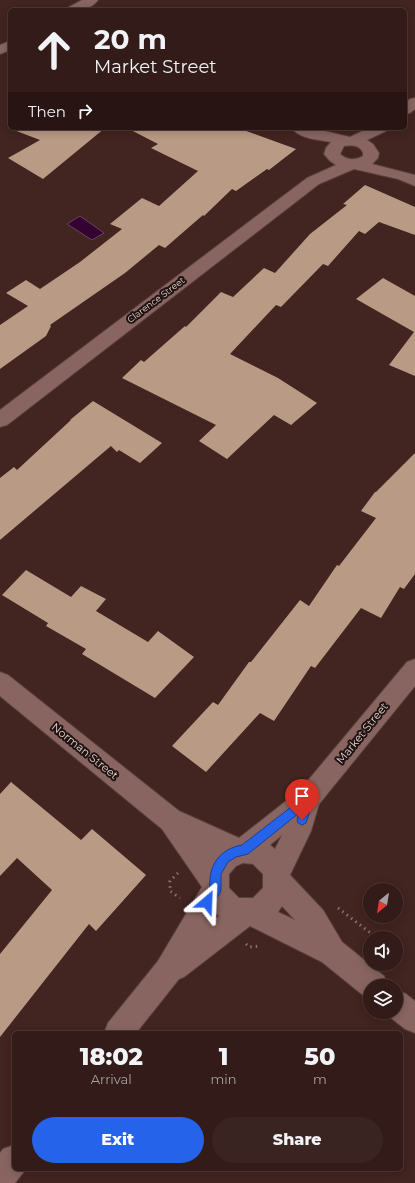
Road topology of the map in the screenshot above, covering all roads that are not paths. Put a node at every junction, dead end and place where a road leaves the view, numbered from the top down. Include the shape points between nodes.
1 (92, 0) edge
2 (78, 8) edge
3 (415, 102) edge
4 (407, 108) edge
5 (376, 130) edge
6 (380, 130) edge
7 (304, 131) edge
8 (350, 141) junction
9 (371, 151) junction
10 (332, 153) junction
11 (353, 164) junction
12 (409, 178) edge
13 (313, 181) junction
14 (0, 420) edge
15 (415, 669) edge
16 (0, 682) edge
17 (309, 798) junction
18 (170, 820) junction
19 (242, 851) junction
20 (276, 878) junction
21 (215, 886) junction
22 (249, 912) junction
23 (332, 952) junction
24 (168, 971) junction
25 (365, 979) edge
26 (403, 1010) edge
27 (415, 1019) edge
28 (120, 1031) edge
29 (12, 1162) edge
30 (0, 1177) edge

1 - 2 street
3 - 4 street
5 - 8 street
6 - 9 street
7 - 8 street
7 - 10 street via 327,145
8 - 9 street via 364,144
8 - 10 street via 337,145
9 - 11 street, Clarence Street via 368,160
9 - 12 street
10 - 11 street via 339,161
10 - 13 street, Clarence Street
11 - 12 street
11 - 13 street, Clarence Street
13 - 14 street, Clarence Street
15 - 17 street, Market Street
16 - 18 street, Norman Street
17 - 19 street, Market Street
17 - 20 street, Market Street via 298,831
18 - 19 street, Norman Street
18 - 21 street, Norman Street
19 - 20 street via 255,852 265,857 272,866
19 - 21 street via 229,855 221,862 216,872
20 - 22 street via 275,891 270,900 262,908
20 - 23 street via 313,920
21 - 22 street via 225,904 235,910
21 - 24 street
22 - 23 street
22 - 24 street
23 - 25 street
24 - 28 street
26 - 27 street
29 - 30 street

